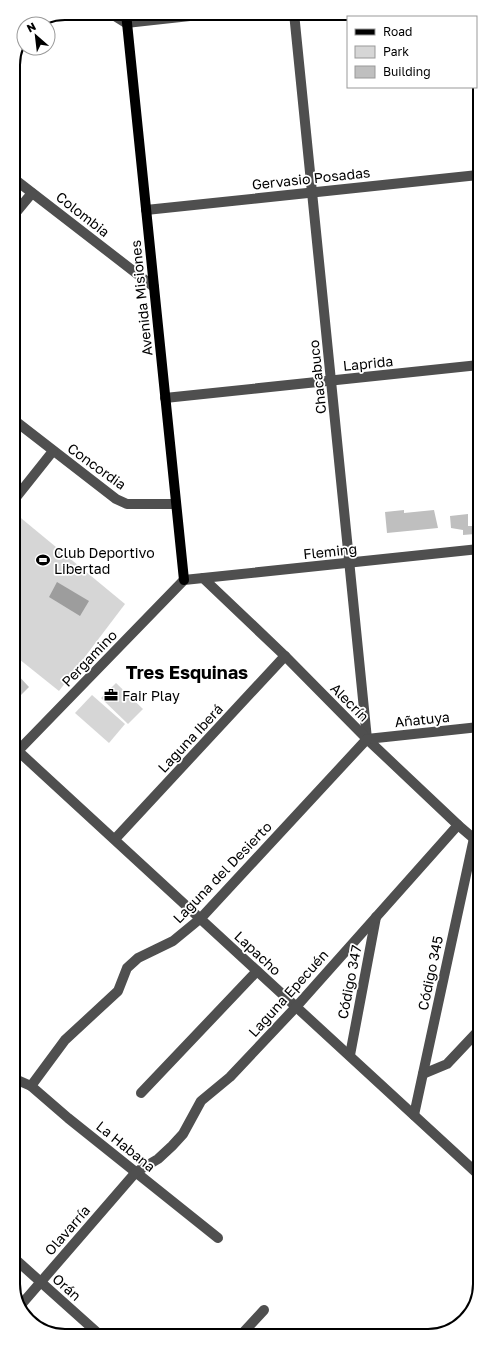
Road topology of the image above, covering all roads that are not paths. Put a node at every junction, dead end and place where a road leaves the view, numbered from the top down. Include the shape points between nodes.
1 (126, 20) edge
2 (295, 20) edge
3 (473, 176) edge
4 (20, 184) edge
5 (312, 192) junction
6 (32, 193) junction
7 (20, 208) edge
8 (146, 210) junction
9 (154, 287) junction
10 (473, 366) edge
11 (331, 381) junction
12 (165, 398) junction
13 (20, 425) edge
14 (53, 451) junction
15 (20, 492) edge
16 (176, 504) junction
17 (473, 550) edge
18 (349, 563) junction
19 (203, 578) junction
20 (184, 580) junction
21 (285, 656) junction
22 (473, 728) edge
23 (367, 739) junction
24 (20, 749) edge
25 (20, 756) edge
26 (458, 825) junction
27 (473, 838) edge
28 (115, 839) junction
29 (473, 853) edge
30 (377, 915) junction
31 (201, 918) junction
32 (257, 971) junction
33 (296, 1007) junction
34 (473, 1036) edge
35 (350, 1055) junction
36 (422, 1074) junction
37 (20, 1081) edge
38 (31, 1086) junction
39 (141, 1093) dead end
40 (414, 1115) junction
41 (473, 1170) edge
42 (136, 1172) junction
43 (218, 1238) dead end
44 (20, 1263) edge
45 (41, 1282) junction
46 (24, 1302) edge
47 (264, 1310) dead end
48 (93, 1329) edge
49 (247, 1329) edge

1 - 8 main road, Avenida Misiones
2 - 5 street, Chacabuco
3 - 5 street, Gervasio Posadas
4 - 6 street, Colombia
5 - 8 street, Gervasio Posadas
5 - 11 street, Chacabuco
6 - 7 street
6 - 9 street, Colombia
8 - 9 main road, Avenida Misiones
9 - 12 main road, Avenida Misiones
10 - 11 street, Laprida
11 - 12 street, Laprida
11 - 18 street, Chacabuco
12 - 16 main road, Avenida Misiones
13 - 14 street, Concordia
14 - 15 street
14 - 16 street, Concordia via 116,499 128,504
16 - 20 main road, Avenida Misiones
17 - 18 street, Fleming
18 - 19 street, Fleming
18 - 23 street, Chacabuco
19 - 20 street, Fleming
19 - 21 street, Alecrín
20 - 24 street, Pergamino
21 - 23 street, Alecrín
21 - 28 street, Laguna Iberá
22 - 23 street, Añatuya
23 - 26 street, Alecrín
23 - 31 street, Laguna del Desierto
25 - 28 street, Lapacho
26 - 27 street, Alecrín
26 - 30 street, Laguna Epecuén
28 - 31 street, Lapacho
29 - 36 street, Código 345
30 - 33 street, Laguna Epecuén
30 - 35 street, Código 347
31 - 32 street, Lapacho
31 - 38 street, Laguna del Desierto via 173,941 138,958 127,968 118,991 65,1040
32 - 33 street, Lapacho
32 - 39 street
33 - 35 street, Lapacho
33 - 42 street, Laguna Epecuén via 230,1077 201,1101 183,1134 172,1146 158,1159
34 - 36 street via 447,1064
35 - 40 street, Lapacho
36 - 40 street, Código 345
37 - 38 street, La Habana
38 - 42 street, La Habana
40 - 41 street, Lapacho
42 - 43 street, La Habana
42 - 45 street, Olavarría
44 - 45 street, Orán
45 - 46 street, Olavarría
45 - 48 street, Orán
47 - 49 street

